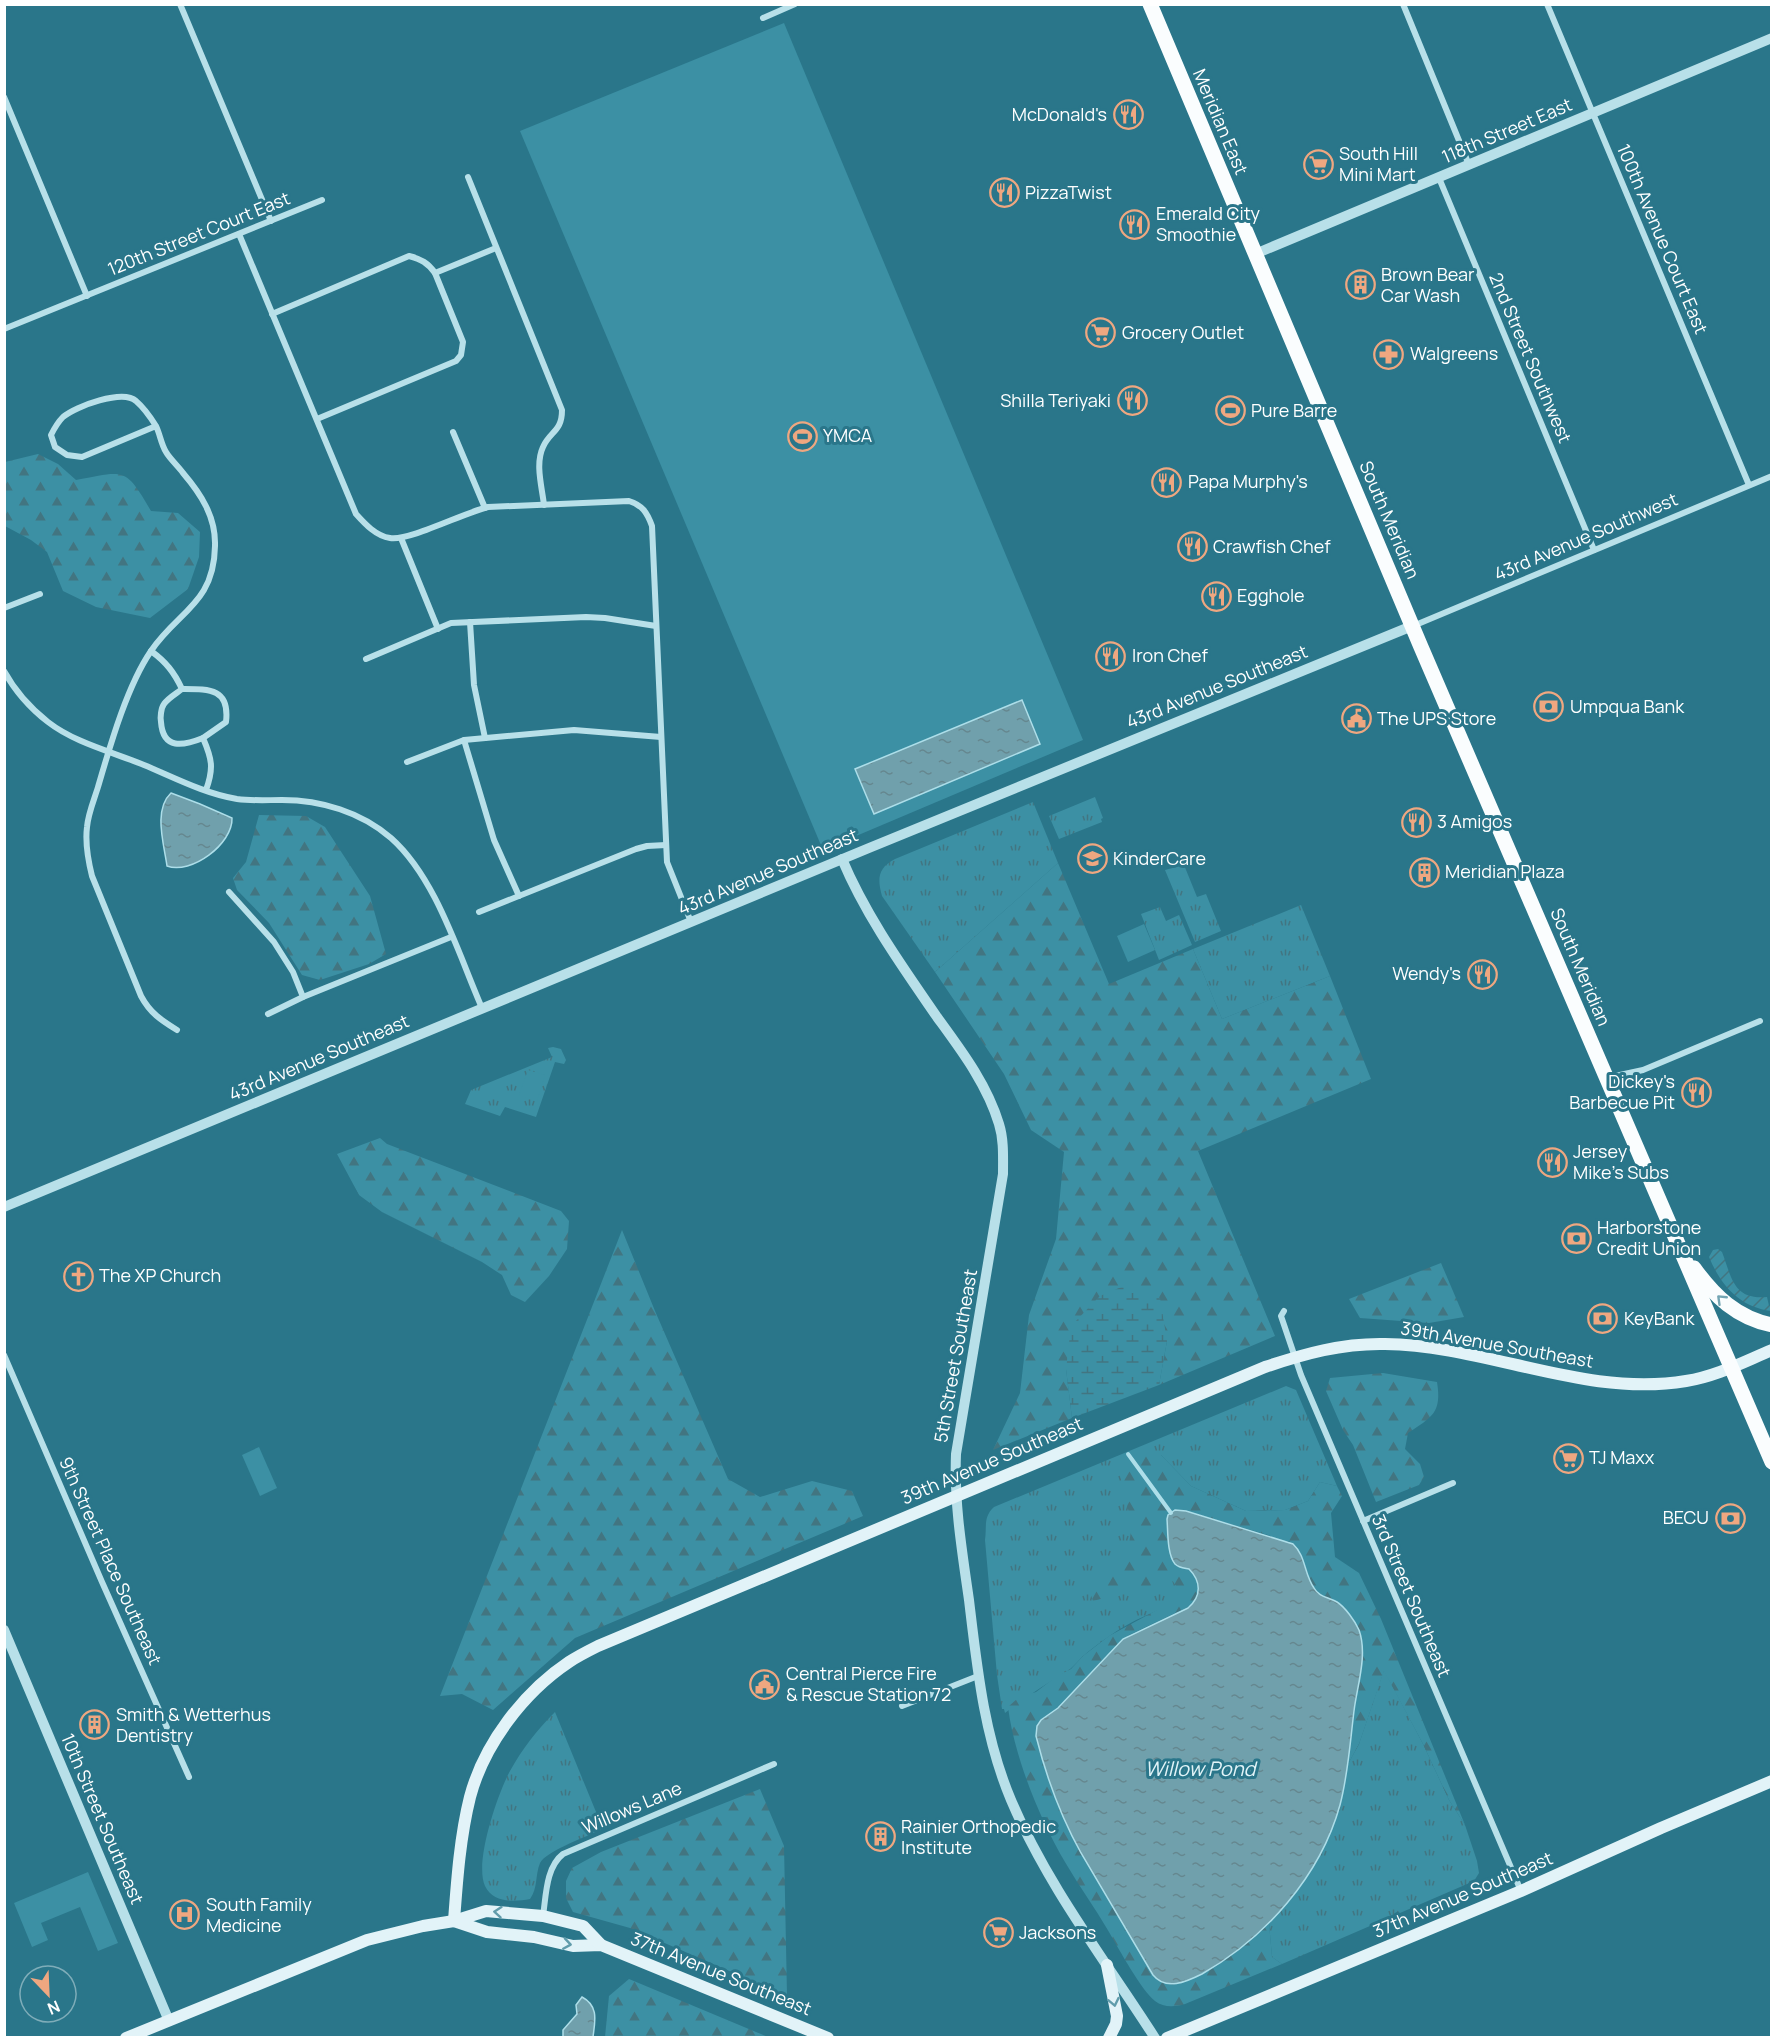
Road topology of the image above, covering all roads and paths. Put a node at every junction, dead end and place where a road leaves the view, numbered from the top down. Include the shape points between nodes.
1 (180, 4) edge
2 (795, 4) edge
3 (1150, 4) edge
4 (1403, 4) edge
5 (1547, 4) edge
6 (762, 18) dead end
7 (1772, 38) edge
8 (4, 97) edge
9 (1593, 113) junction
10 (1469, 165) junction
11 (468, 177) dead end
12 (1439, 178) junction
13 (322, 200) dead end
14 (272, 221) junction
15 (239, 234) junction
16 (496, 248) junction
17 (1256, 254) junction
18 (435, 273) junction
19 (87, 296) junction
20 (272, 314) junction
21 (4, 329) edge
22 (316, 419) junction
23 (156, 426) junction
24 (453, 432) dead end
25 (1772, 476) edge
26 (1749, 485) junction
27 (544, 505) junction
28 (484, 508) junction
29 (401, 538) junction
30 (1594, 550) junction
31 (40, 594) dead end
32 (4, 608) edge
33 (470, 622) junction
34 (656, 626) junction
35 (1412, 626) junction
36 (438, 628) junction
37 (151, 651) junction
38 (366, 659) dead end
39 (4, 671) edge
40 (182, 689) junction
41 (662, 736) junction
42 (203, 738) junction
43 (485, 738) junction
44 (464, 740) junction
45 (109, 751) junction
46 (408, 762) dead end
47 (207, 790) junction
48 (666, 845) junction
49 (842, 859) junction
50 (228, 892) dead end
51 (519, 896) junction
52 (479, 912) dead end
53 (691, 921) junction
54 (451, 937) junction
55 (303, 997) junction
56 (482, 1008) junction
57 (268, 1014) dead end
58 (1760, 1021) dead end
59 (177, 1030) dead end
60 (1606, 1078) junction
61 (4, 1207) edge
62 (1678, 1245) junction
63 (1284, 1311) dead end
64 (1772, 1325) edge
65 (1772, 1350) edge
66 (4, 1356) edge
67 (1294, 1357) junction
68 (1731, 1368) junction
69 (1772, 1462) edge
70 (1453, 1483) dead end
71 (956, 1496) junction
72 (1363, 1521) junction
73 (4, 1630) edge
74 (978, 1676) junction
75 (902, 1706) dead end
76 (774, 1764) dead end
77 (189, 1777) dead end
78 (1772, 1780) edge
79 (1521, 1891) junction
80 (543, 1916) junction
81 (454, 1921) junction
82 (601, 1945) junction
83 (1107, 1965) junction
84 (169, 2021) junction
85 (126, 2037) edge
86 (828, 2037) edge
87 (1108, 2037) edge
88 (1155, 2037) edge
89 (1167, 2037) edge

1 - 14 street
2 - 6 street
3 - 17 main road, Meridian East
4 - 10 street
5 - 9 street, 100th Avenue Court East
7 - 9 street, 118th Street East
8 - 19 street
9 - 10 street, 118th Street East
9 - 26 street, 100th Avenue Court East
10 - 12 street, 118th Street East
11 - 16 street
12 - 17 street, 118th Street East
12 - 30 street, 2nd Street Southwest
13 - 14 street, 120th Street Court East
14 - 15 street, 120th Street Court East
15 - 19 street, 120th Street Court East
15 - 20 street
16 - 18 street
16 - 27 street via 562,410 562,421 540,455
17 - 35 main road, South Meridian
18 - 20 street via 421,259 409,256
18 - 22 street via 463,342 461,356
19 - 21 street, 120th Street Court East
20 - 22 street
22 - 29 street via 356,514 380,535
23 - 23 street via 134,399 119,396 64,416 51,435 55,447 82,458
23 - 37 street via 166,452 202,496 216,544 210,578 202,595
24 - 28 street
25 - 26 street, 43rd Avenue Southwest
26 - 30 street, 43rd Avenue Southwest
27 - 28 street
27 - 34 street via 629,501 645,510 652,526
28 - 29 street
29 - 36 street
30 - 35 street, 43rd Avenue Southwest
31 - 32 street
33 - 34 street via 586,617
33 - 36 street
33 - 43 street via 474,684
34 - 41 street
35 - 49 street, 43rd Avenue Southeast
35 - 60 main road, South Meridian
36 - 38 street
37 - 40 street via 173,671
37 - 45 street via 139,671
39 - 45 street via 22,698 49,723
40 - 42 street via 209,689 220,694 227,708 226,722
40 - 42 street via 164,704 160,720 163,735 180,744
41 - 43 street via 574,730
41 - 48 street
42 - 47 street via 212,760
43 - 44 street
44 - 46 street
44 - 51 street via 494,840
45 - 47 street
45 - 59 street via 87,826 87,856 147,1007
47 - 54 street via 234,799 329,805 372,824 398,844 418,868
48 - 51 street via 636,849
48 - 53 street via 667,862
49 - 53 street, 43rd Avenue Southeast
49 - 71 street, 5th Street Southeast via 866,909 992,1103 1004,1148 1003,1174 957,1439
50 - 55 street via 274,942
51 - 52 street
53 - 56 street, 43rd Avenue Southeast
54 - 55 street
54 - 56 street
55 - 57 street
56 - 61 street, 43rd Avenue Southeast
58 - 60 street via 1643,1070
60 - 62 main road, South Meridian
64 -> 62 main road via 1732,1310 1704,1281
62 - 68 main road, South Meridian
63 - 67 street, 3rd Street Southeast via 1281,1316
65 - 68 main road, 39th Avenue Southeast
66 - 77 street, 9th Street Place Southeast
67 - 68 main road, 39th Avenue Southeast via 1351,1345 1410,1345 1598,1381 1633,1384 1685,1381
67 - 71 main road, 39th Avenue Southeast
67 - 72 street, 3rd Street Southeast
68 - 69 main road, South Meridian
70 - 72 street
71 - 74 street, 5th Street Southeast
71 - 81 main road, 39th Avenue Southeast via 597,1646 544,1682 498,1736 471,1796
72 - 79 street, 3rd Street Southeast
73 - 84 street, 10th Street Southeast
74 - 75 street
74 - 83 street, 5th Street Southeast via 989,1731 1010,1799 1042,1864
76 - 80 street, Willows Lane via 563,1854 550,1873
78 - 79 main road, 37th Avenue Southeast
79 - 89 main road, 37th Avenue Southeast
80 -> 81 main road via 486,1911
80 - 82 main road, 37th Avenue Southeast via 583,1926
81 -> 82 main road, 37th Avenue Southeast via 486,1932 573,1946
81 - 84 main road via 367,1940
82 - 86 main road, 37th Avenue Southeast
83 -> 87 main road via 1117,2016
83 - 88 street, 5th Street Southeast
84 - 85 main road

